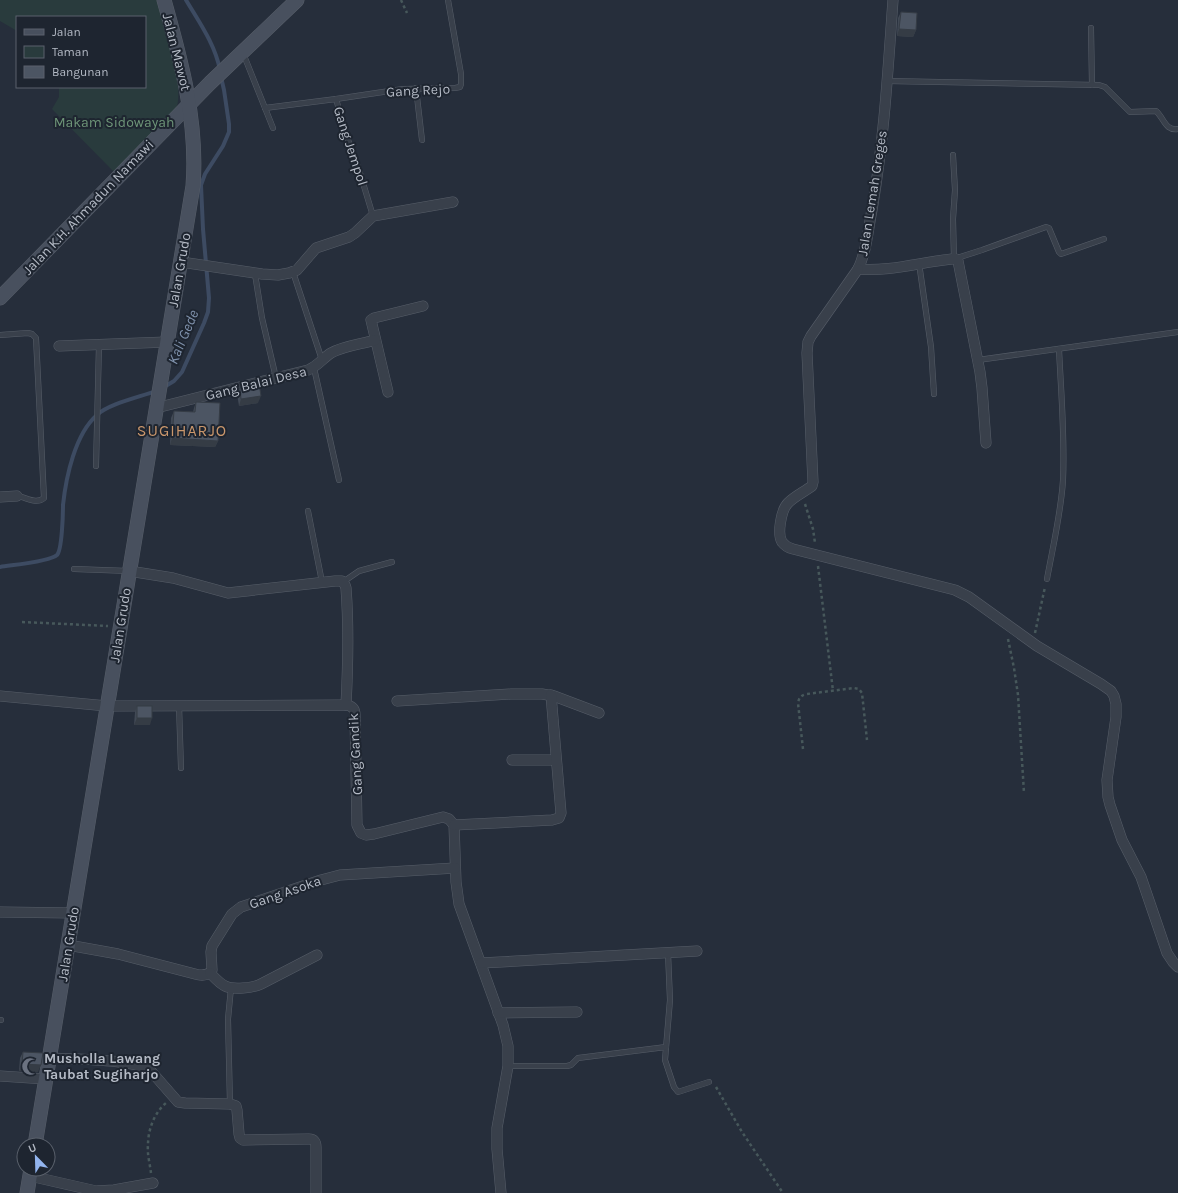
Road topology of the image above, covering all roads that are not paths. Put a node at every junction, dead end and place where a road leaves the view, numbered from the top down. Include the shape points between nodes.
1 (164, 0) edge
2 (297, 0) edge
3 (448, 0) edge
4 (893, 0) edge
5 (1091, 28) dead end
6 (239, 54) junction
7 (887, 81) junction
8 (1092, 85) junction
9 (416, 88) junction
10 (336, 99) junction
11 (189, 104) junction
12 (265, 108) junction
13 (273, 128) dead end
14 (1178, 129) edge
15 (422, 140) dead end
16 (953, 155) dead end
17 (453, 202) dead end
18 (373, 216) junction
19 (1104, 239) dead end
20 (954, 259) junction
21 (181, 262) junction
22 (919, 263) junction
23 (858, 269) junction
24 (293, 272) junction
25 (255, 274) junction
26 (0, 298) edge
27 (423, 306) dead end
28 (1178, 332) edge
29 (0, 335) edge
30 (375, 340) junction
31 (167, 342) junction
32 (99, 345) junction
33 (59, 346) dead end
34 (1059, 349) junction
35 (322, 360) junction
36 (978, 360) junction
37 (314, 368) junction
38 (276, 378) junction
39 (388, 392) dead end
40 (934, 394) dead end
41 (157, 402) junction
42 (986, 443) dead end
43 (96, 466) dead end
44 (339, 480) dead end
45 (17, 496) joint
46 (0, 497) edge
47 (308, 511) dead end
48 (392, 562) dead end
49 (74, 569) dead end
50 (129, 571) junction
51 (1047, 579) road end
52 (322, 582) junction
53 (343, 582) junction
54 (551, 695) junction
55 (0, 696) edge
56 (397, 700) dead end
57 (346, 705) junction
58 (107, 706) junction
59 (179, 706) junction
60 (599, 713) dead end
61 (512, 760) dead end
62 (556, 760) junction
63 (181, 768) dead end
64 (454, 825) junction
65 (455, 868) junction
66 (0, 912) edge
67 (73, 913) junction
68 (68, 945) junction
69 (697, 951) dead end
70 (668, 953) junction
71 (317, 955) dead end
72 (481, 964) junction
73 (1178, 967) edge
74 (210, 973) junction
75 (231, 988) junction
76 (577, 1012) dead end
77 (498, 1013) junction
78 (666, 1047) junction
79 (49, 1058) junction
80 (508, 1066) junction
81 (0, 1076) edge
82 (46, 1079) junction
83 (709, 1082) road end
84 (230, 1104) junction
85 (36, 1137) edge
86 (29, 1177) edge
87 (45, 1177) edge
88 (153, 1183) road end
89 (27, 1193) edge
90 (316, 1193) edge
91 (501, 1193) edge

1 - 11 street, Jalan Mawot
2 - 6 street, Jalan K.H. Ahmadun Namawi
3 - 9 lane, Gang Rejo via 459,57 461,85 457,88
4 - 7 street, Jalan Lemah Greges
5 - 8 lane
6 - 11 street, Jalan K.H. Ahmadun Namawi
6 - 12 lane
7 - 8 lane
7 - 23 street, Jalan Lemah Greges via 878,175 864,255
8 - 14 lane via 1103,86 1130,112 1156,111 1169,128
9 - 10 lane, Gang Rejo
9 - 15 lane
10 - 12 lane, Gang Jempol
10 - 18 lane, Gang Jempol
11 - 21 street, Jalan Grudo via 194,178
11 - 26 street, Jalan K.H. Ahmadun Namawi
12 - 13 lane
16 - 20 lane
17 - 18 street
18 - 24 street via 349,237 315,249
19 - 20 lane via 1061,254 1049,228 1046,227
20 - 22 street, Jalan Lemah Greges
20 - 36 street via 960,266
21 - 25 street
21 - 31 street, Jalan Grudo
22 - 23 street, Jalan Lemah Greges via 879,269
22 - 40 lane via 931,347
23 - 73 street via 808,342 813,482 812,486 789,502 783,511 781,540 789,548 955,590 969,597 1033,643 1106,687 1114,696 1117,710 1107,772 1108,797 1119,832 1141,877 1168,953
24 - 25 street via 278,275
24 - 35 lane
25 - 38 lane
27 - 30 street via 372,319 370,322
28 - 34 lane
29 - 45 lane via 28,333 36,338 44,498 34,501
30 - 35 street, Gang Balai Desa via 337,350
30 - 39 street
31 - 32 street
31 - 41 street, Jalan Grudo
32 - 33 street
32 - 43 lane
34 - 36 lane
34 - 51 lane via 1063,481
35 - 37 street, Gang Balai Desa
36 - 42 street
37 - 38 street, Gang Balai Desa
37 - 44 lane
38 - 41 street, Gang Balai Desa
41 - 50 street, Jalan Grudo
45 - 46 street
47 - 52 lane
48 - 53 lane via 359,571
49 - 50 lane
50 - 52 street via 173,578 228,593
50 - 58 street, Jalan Grudo
52 - 53 street
53 - 57 street via 348,612
54 - 56 street via 511,694
54 - 60 street
54 - 62 street
55 - 58 street, Gang Gandik
57 - 59 street, Gang Gandik
57 - 64 street, Gang Gandik via 355,710 357,825 361,833 374,834 443,817
58 - 59 street, Gang Gandik
58 - 67 street, Jalan Grudo
59 - 63 lane
61 - 62 street
62 - 64 street via 559,818
64 - 65 street
65 - 72 street via 459,904
65 - 74 street, Gang Asoka via 340,875 241,907 232,914 212,946
66 - 67 street
67 - 68 street, Jalan Grudo
68 - 74 street via 118,954 198,975
68 - 79 street, Jalan Grudo
69 - 70 street
70 - 72 street
70 - 78 lane via 670,1000
71 - 75 street via 257,986
72 - 77 street
74 - 75 street via 224,986
75 - 84 lane via 228,1013
76 - 77 street
77 - 80 street via 508,1046
78 - 80 lane via 578,1058 566,1066
78 - 83 lane via 666,1063 676,1091
79 - 82 street, Jalan Grudo
79 - 84 street via 118,1062 146,1067 177,1101
80 - 91 street via 497,1128
81 - 82 street
82 - 85 street, Jalan Grudo
84 - 90 street via 237,1108 239,1134 243,1140 314,1141
86 - 89 street
87 - 88 street via 96,1191

